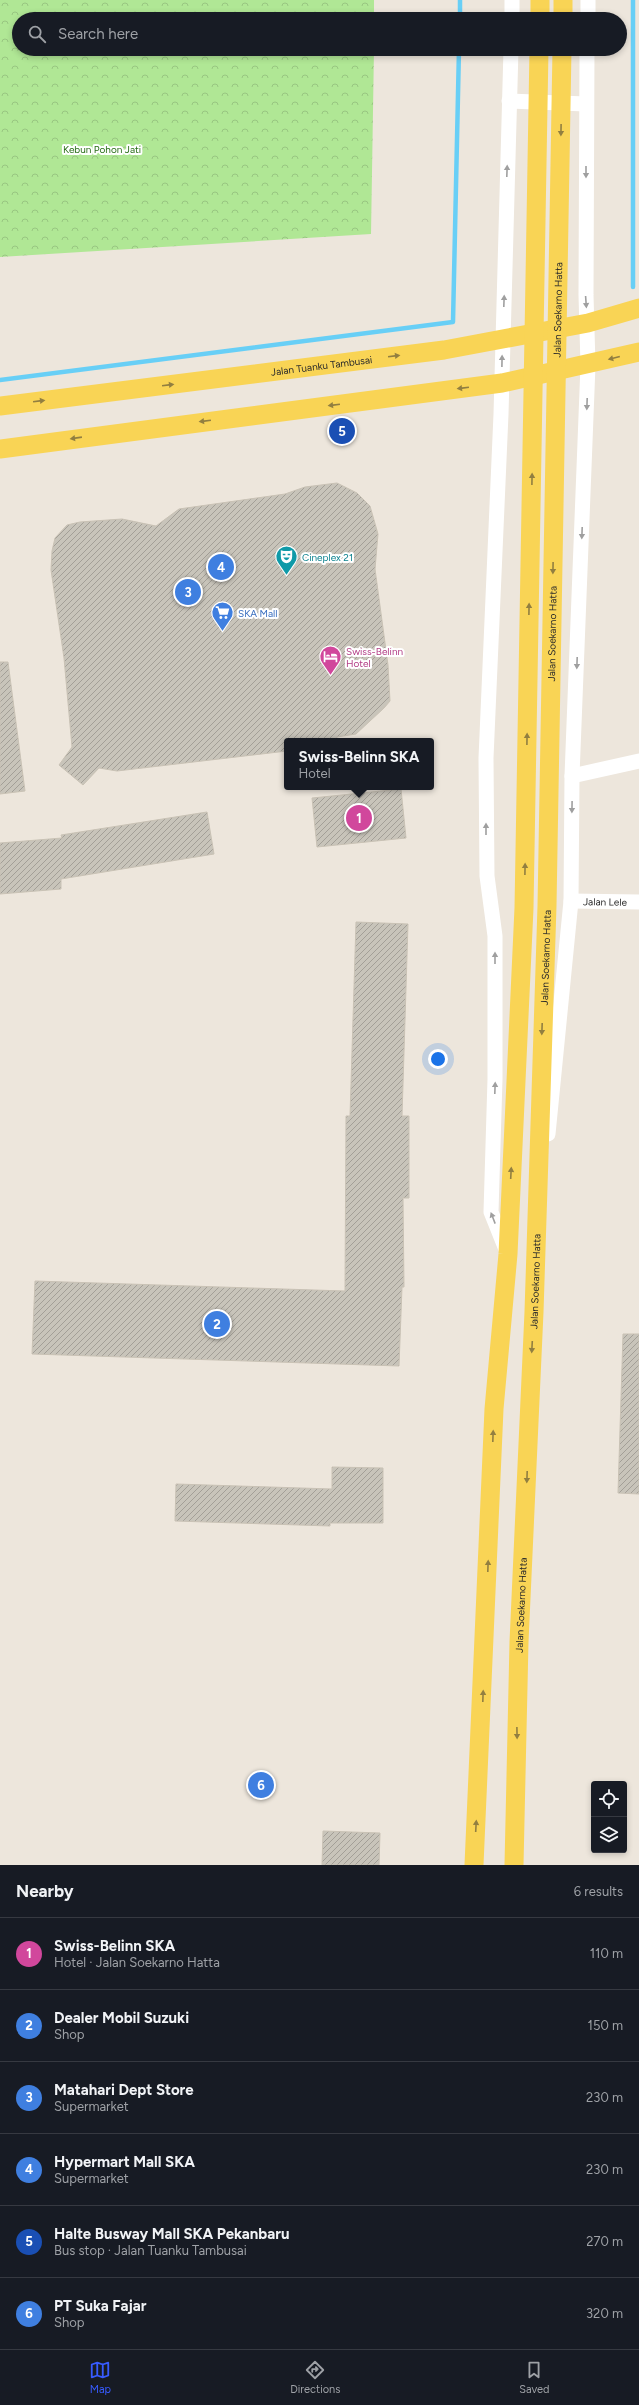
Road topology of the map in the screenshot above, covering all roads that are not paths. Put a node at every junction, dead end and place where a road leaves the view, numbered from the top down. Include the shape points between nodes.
1 (512, 0) edge
2 (540, 0) edge
3 (563, 0) edge
4 (588, 0) edge
5 (512, 12) edge
6 (540, 12) edge
7 (563, 12) edge
8 (588, 12) edge
9 (511, 56) edge
10 (539, 56) edge
11 (562, 56) edge
12 (587, 56) edge
13 (509, 101) junction
14 (586, 104) junction
15 (639, 308) edge
16 (588, 323) junction
17 (502, 340) junction
18 (639, 352) edge
19 (543, 353) junction
20 (588, 365) junction
21 (502, 383) junction
22 (0, 406) edge
23 (0, 449) edge
24 (639, 761) edge
25 (572, 776) junction
26 (571, 901) junction
27 (639, 902) edge
28 (508, 1254) junction
29 (534, 1280) junction
30 (474, 1865) edge
31 (514, 1865) edge

1 - 5 street
2 - 6 main road
3 - 7 main road
4 - 8 street
9 - 13 street
28 -> 10 main road via 524,908
11 -> 29 main road, Jalan Soekarno Hatta via 547,906
12 - 14 street
13 - 14 street
17 -> 13 street
14 -> 16 street
15 - 16 main road, Jalan Tuanku Tambusai
16 - 17 main road, Jalan Tuanku Tambusai
16 - 19 main road
16 - 20 street
17 - 19 main road
21 -> 17 street
22 -> 17 main road, Jalan Tuanku Tambusai via 444,350
18 -> 20 main road
19 - 20 main road
19 - 21 main road
20 - 21 main road
20 -> 25 street
21 -> 23 main road
28 -> 21 street via 491,1212 495,1080 495,936 487,876 486,758
24 - 25 street
25 -> 26 street
26 - 27 street, Jalan Lele
26 - 29 street
30 -> 28 main road via 494,1409
29 -> 31 main road, Jalan Soekarno Hatta via 516,1719

